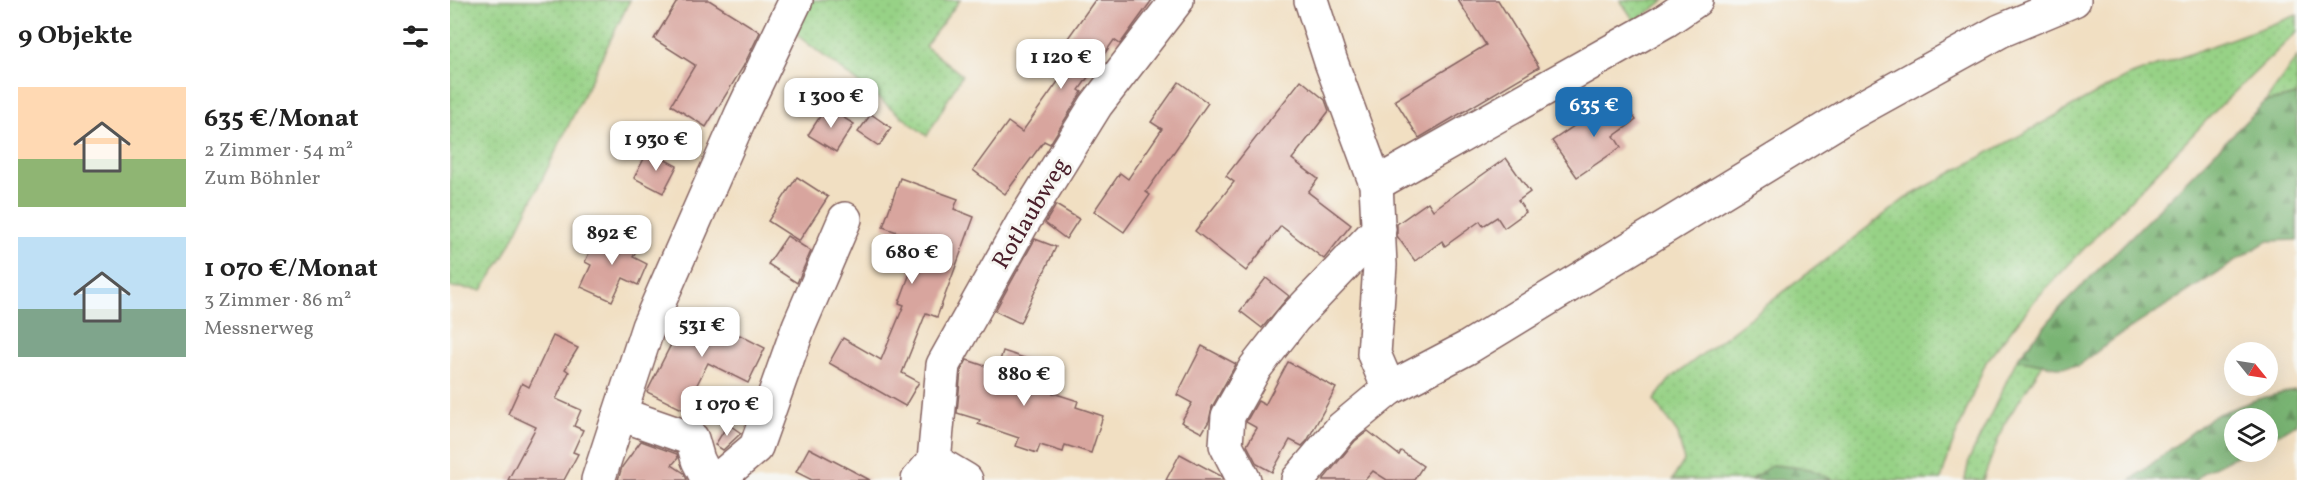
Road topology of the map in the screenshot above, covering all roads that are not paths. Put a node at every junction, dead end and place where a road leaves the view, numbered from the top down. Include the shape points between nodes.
1 (796, 0) edge
2 (1178, 0) edge
3 (1311, 0) edge
4 (1696, 0) edge
5 (2074, 0) edge
6 (1376, 184) junction
7 (845, 219) dead end
8 (1379, 229) junction
9 (1389, 389) junction
10 (620, 414) junction
11 (926, 470) edge
12 (598, 480) edge
13 (708, 480) edge
14 (717, 480) edge
15 (966, 480) edge
16 (1244, 480) edge
17 (1298, 480) edge

1 - 10 street via 648,327
2 - 11 street, Rotlaubweg via 1096,105 943,365
3 - 6 street
4 - 6 street
5 - 9 street via 2000,31 1850,114 1467,348
6 - 8 street
7 - 14 street via 799,326 756,447
8 - 9 street via 1374,354
8 - 16 street via 1294,318 1255,368 1228,416 1226,445
9 - 17 street via 1342,428
10 - 12 street
10 - 13 street via 692,439
11 - 15 street

